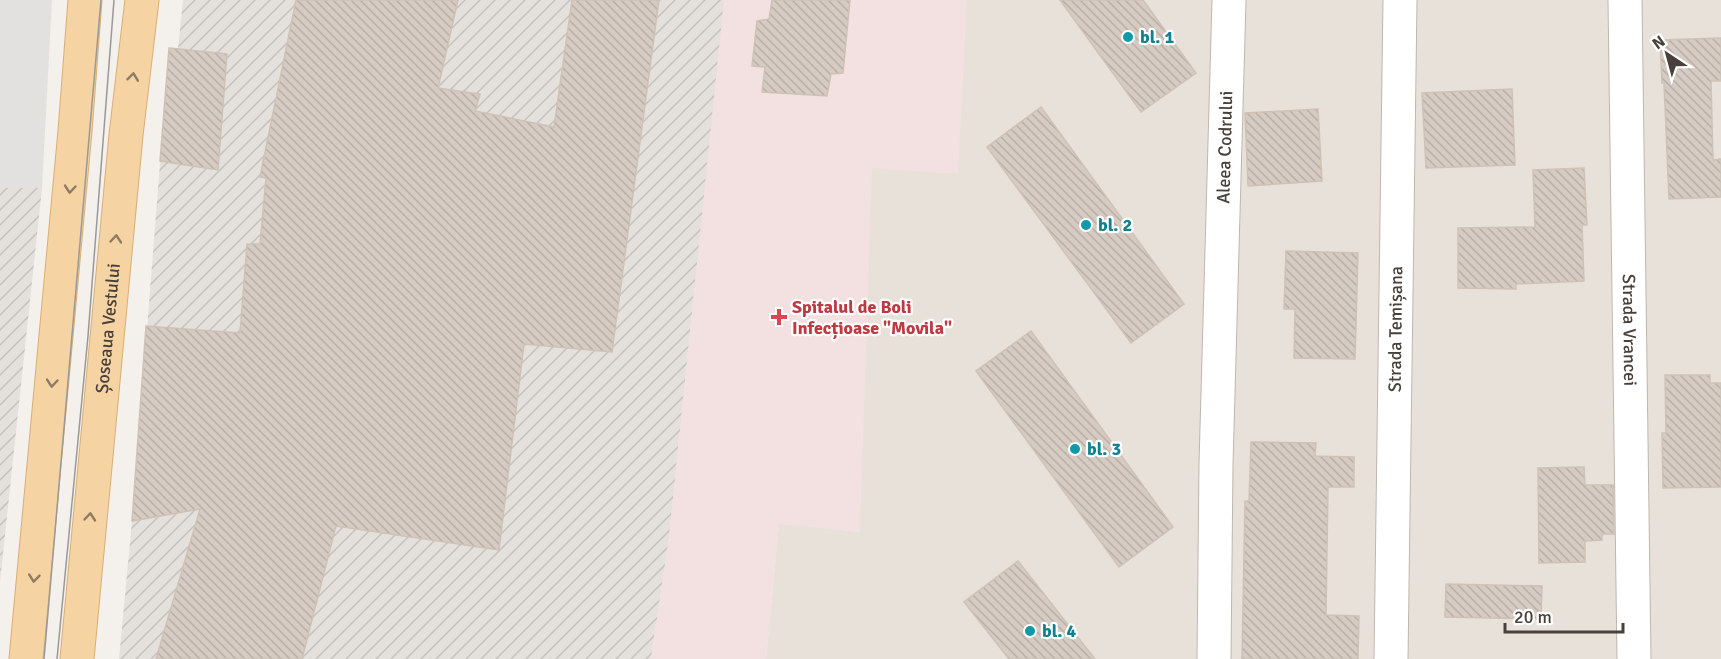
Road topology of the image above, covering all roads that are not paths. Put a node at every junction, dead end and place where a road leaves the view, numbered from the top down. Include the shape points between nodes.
1 (86, 0) edge
2 (142, 0) edge
3 (1229, 0) edge
4 (1400, 0) edge
5 (1625, 0) edge
6 (1214, 650) edge
7 (26, 659) edge
8 (78, 659) edge
9 (1391, 659) edge
10 (1634, 659) edge

1 -> 7 main road
8 -> 2 main road, Șoseaua Vestului via 124,147
3 - 6 street, Aleea Codrului
4 - 9 street, Strada Temișana
5 - 10 street, Strada Vrancei

